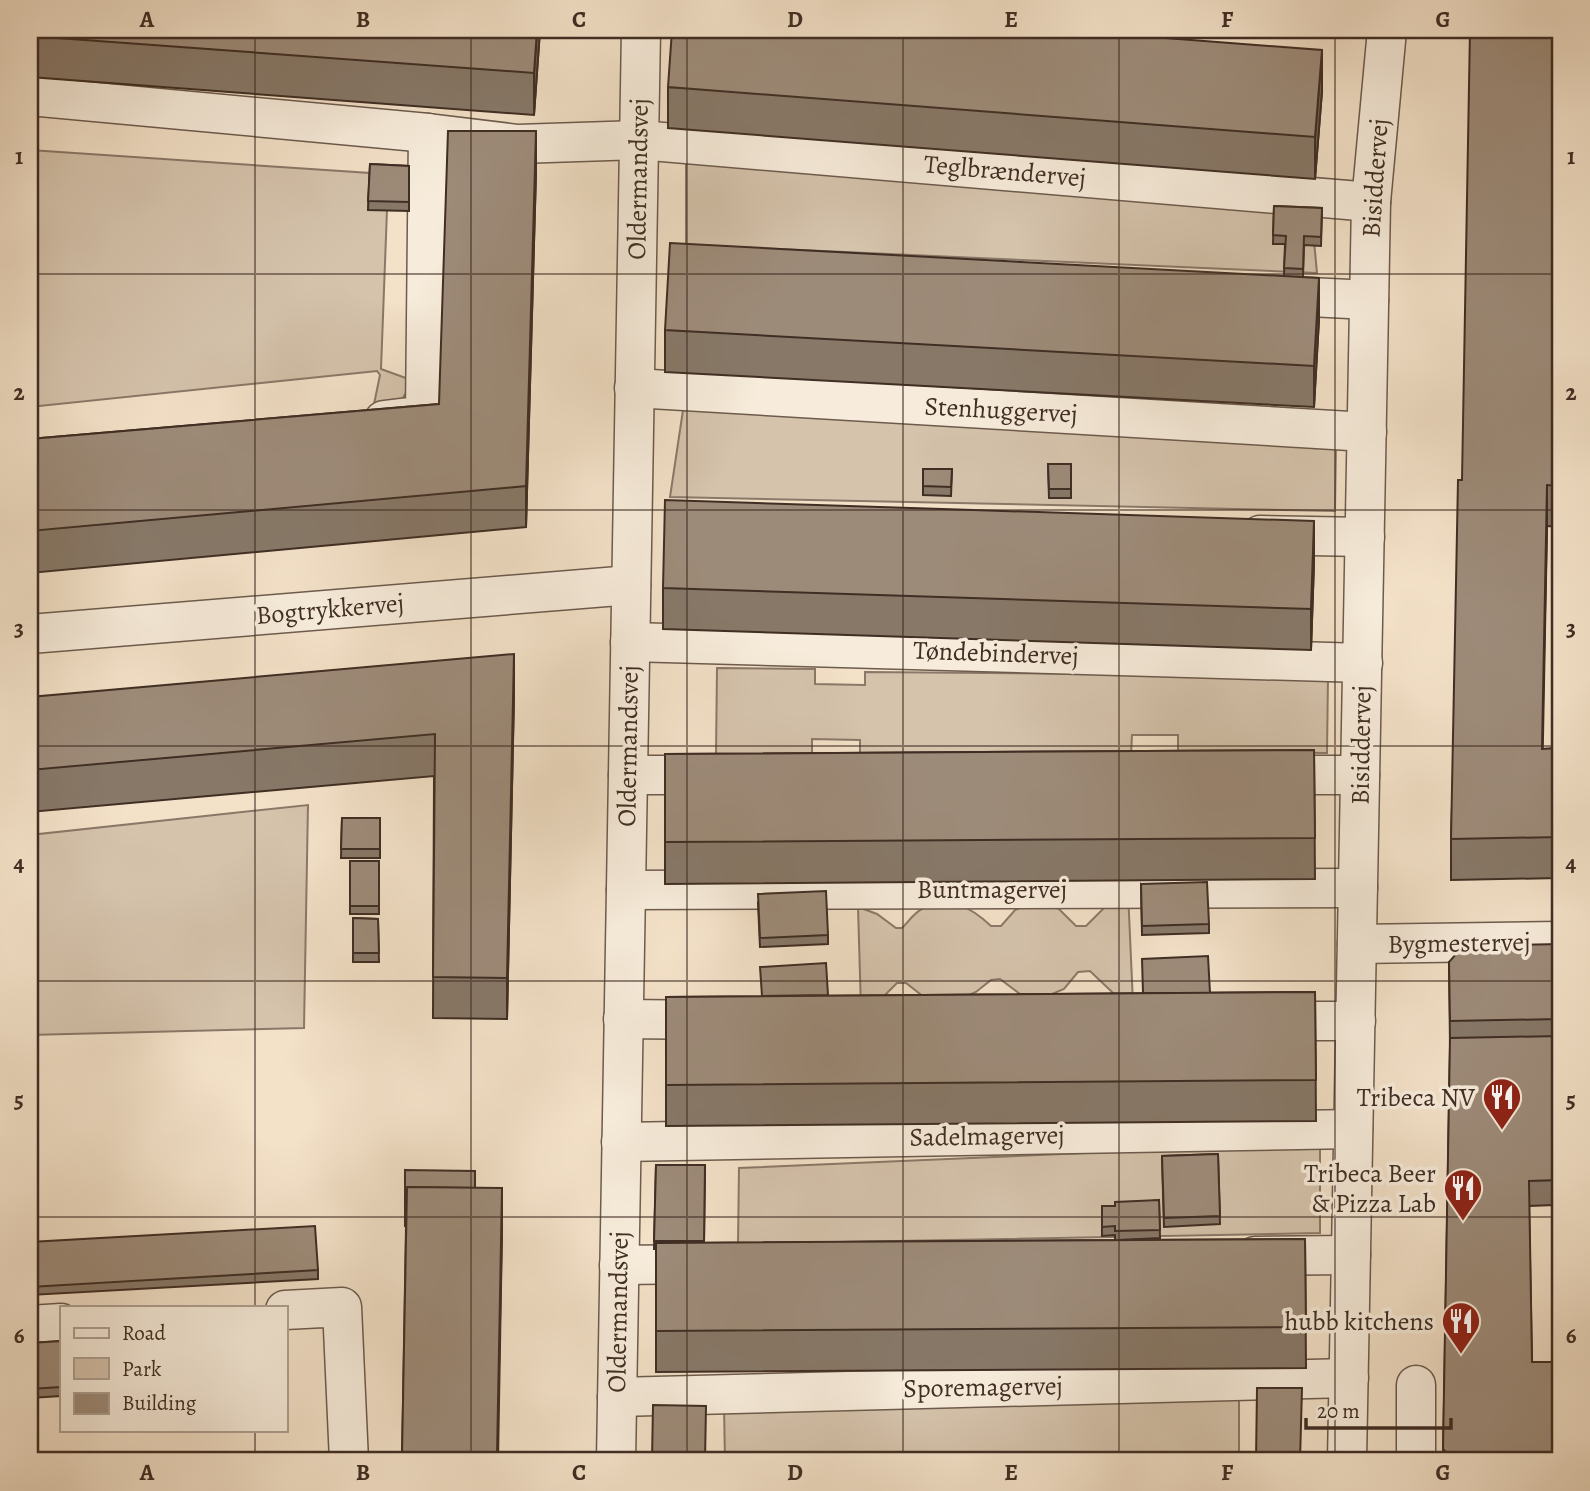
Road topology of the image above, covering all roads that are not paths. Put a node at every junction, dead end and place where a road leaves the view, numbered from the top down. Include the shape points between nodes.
1 (641, 30) edge
2 (1387, 30) edge
3 (30, 96) edge
4 (428, 133) junction
5 (639, 140) junction
6 (1371, 202) junction
7 (636, 269) junction
8 (678, 271) edge
9 (1231, 294) edge
10 (1369, 300) junction
11 (634, 388) junction
12 (356, 423) edge
13 (1367, 432) junction
14 (632, 523) junction
15 (673, 524) edge
16 (1227, 534) edge
17 (1365, 537) junction
18 (631, 585) junction
19 (30, 634) edge
20 (630, 642) junction
21 (1363, 663) junction
22 (628, 775) junction
23 (752, 775) edge
24 (1222, 775) edge
25 (1360, 775) junction
26 (1358, 888) junction
27 (626, 890) junction
28 (1560, 941) edge
29 (1357, 944) junction
30 (623, 1019) junction
31 (748, 1020) edge
32 (1231, 1020) edge
33 (1356, 1021) junction
34 (1353, 1129) junction
35 (621, 1142) junction
36 (1351, 1255) junction
37 (1227, 1256) edge
38 (743, 1264) edge
39 (619, 1265) junction
40 (287, 1310) edge
41 (60, 1323) edge
42 (30, 1325) edge
43 (1349, 1378) junction
44 (1416, 1385) dead end
45 (617, 1397) junction
46 (349, 1461) edge
47 (616, 1461) edge
48 (1347, 1461) edge
49 (1416, 1461) edge

1 - 5 street, Oldermandsvej
2 - 6 street, Bisiddervej
3 - 4 street, Teglbrændervej
4 - 5 street, Teglbrændervej via 518,144
4 - 12 street via 425,415
5 - 6 street, Teglbrændervej
5 - 7 street, Oldermandsvej
6 - 10 street, Bisiddervej
7 - 8 street
7 - 11 street, Oldermandsvej
9 - 10 street
10 - 13 street, Bisiddervej
11 - 13 street, Stenhuggervej
11 - 14 street, Oldermandsvej
13 - 17 street, Bisiddervej
14 - 15 street
14 - 18 street, Oldermandsvej
16 - 17 street
17 - 21 street, Bisiddervej
18 - 19 street, Bogtrykkervej
18 - 20 street, Oldermandsvej
20 - 21 street, Tøndebindervej
20 - 22 street, Oldermandsvej
21 - 25 street, Bisiddervej
22 - 23 street
22 - 27 street, Oldermandsvej
24 - 25 street
25 - 26 street, Bisiddervej
26 - 27 street, Buntmagervej
26 - 29 street, Bisiddervej
27 - 30 street, Oldermandsvej
28 - 29 street, Bygmestervej
29 - 33 street, Bisiddervej
30 - 31 street
30 - 35 street, Oldermandsvej
32 - 33 street
33 - 34 street, Bisiddervej
34 - 35 street, Sadelmagervej
34 - 36 street, Bisiddervej
35 - 39 street, Oldermandsvej
36 - 37 street
36 - 43 street, Bisiddervej
38 - 39 street
39 - 45 street, Oldermandsvej
40 - 46 street via 342,1307
41 - 42 street
43 - 45 street, Sporemagervej
43 - 48 street, Bisiddervej
44 - 49 street
45 - 47 street, Oldermandsvej

